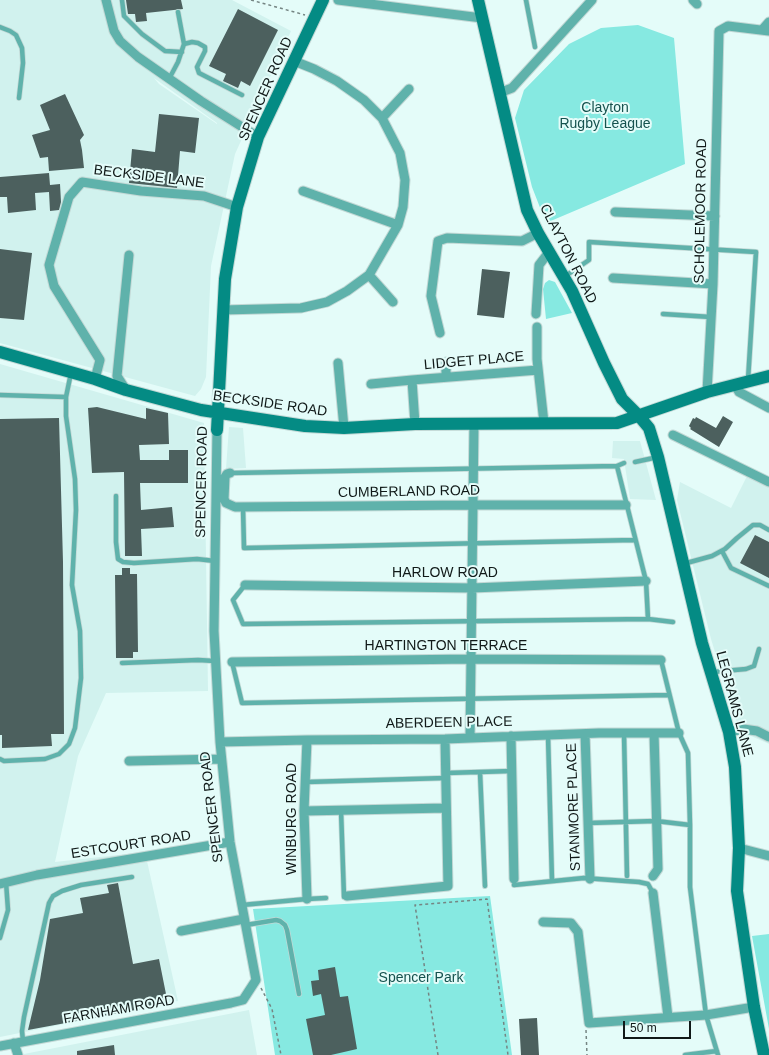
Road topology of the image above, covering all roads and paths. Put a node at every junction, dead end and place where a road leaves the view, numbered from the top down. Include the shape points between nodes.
1 (106, 0) edge
2 (122, 0) edge
3 (251, 0) edge
4 (323, 0) edge
5 (338, 0) edge
6 (478, 0) edge
7 (526, 0) edge
8 (592, 0) edge
9 (178, 12) dead end
10 (482, 18) junction
11 (314, 19) junction
12 (769, 22) edge
13 (0, 28) edge
14 (765, 30) edge
15 (184, 44) junction
16 (535, 47) dead end
17 (182, 52) junction
18 (294, 61) junction
19 (169, 79) junction
20 (409, 89) dead end
21 (499, 92) junction
22 (242, 95) dead end
23 (19, 98) dead end
24 (382, 118) junction
25 (258, 137) junction
26 (303, 191) dead end
27 (237, 207) junction
28 (615, 212) dead end
29 (715, 216) junction
30 (398, 225) junction
31 (538, 233) junction
32 (714, 250) junction
33 (550, 252) junction
34 (130, 255) dead end
35 (369, 275) junction
36 (564, 277) junction
37 (613, 278) dead end
38 (713, 284) junction
39 (393, 302) dead end
40 (223, 310) junction
41 (536, 314) dead end
42 (663, 314) dead end
43 (711, 317) junction
44 (537, 327) dead end
45 (440, 333) dead end
46 (0, 352) edge
47 (446, 362) dead end
48 (338, 363) dead end
49 (538, 370) junction
50 (71, 372) junction
51 (769, 376) edge
52 (446, 377) junction
53 (95, 379) junction
54 (412, 380) junction
55 (748, 381) junction
56 (371, 384) dead end
57 (735, 385) junction
58 (126, 390) junction
59 (707, 392) junction
60 (0, 395) edge
61 (66, 396) junction
62 (769, 408) edge
63 (218, 412) junction
64 (639, 416) junction
65 (544, 423) junction
66 (415, 424) junction
67 (474, 424) junction
68 (344, 428) junction
69 (217, 430) joint
70 (673, 435) dead end
71 (658, 457) junction
72 (635, 462) dead end
73 (624, 463) dead end
74 (617, 466) junction
75 (473, 468) junction
76 (230, 472) joint
77 (769, 482) edge
78 (116, 496) dead end
79 (473, 505) junction
80 (626, 505) junction
81 (243, 507) junction
82 (769, 530) edge
83 (635, 540) junction
84 (472, 543) junction
85 (722, 551) junction
86 (215, 561) junction
87 (683, 564) junction
88 (646, 581) junction
89 (245, 585) joint
90 (769, 586) edge
91 (472, 588) junction
92 (648, 619) junction
93 (471, 621) junction
94 (673, 622) dead end
95 (759, 649) dead end
96 (471, 659) junction
97 (661, 660) joint
98 (215, 661) junction
99 (232, 662) joint
100 (122, 663) dead end
101 (711, 672) junction
102 (670, 695) junction
103 (470, 699) junction
104 (679, 732) junction
105 (729, 732) junction
106 (624, 733) junction
107 (654, 733) junction
108 (585, 734) junction
109 (548, 735) junction
110 (511, 736) junction
111 (470, 737) junction
112 (769, 737) edge
113 (445, 739) junction
114 (307, 740) junction
115 (220, 742) junction
116 (0, 759) edge
117 (221, 759) junction
118 (129, 761) dead end
119 (512, 771) junction
120 (480, 772) junction
121 (446, 776) junction
122 (306, 782) junction
123 (446, 808) junction
124 (342, 810) junction
125 (304, 811) junction
126 (626, 822) junction
127 (656, 822) junction
128 (588, 823) junction
129 (690, 825) junction
130 (230, 842) junction
131 (738, 848) junction
132 (769, 856) edge
133 (627, 876) dead end
134 (653, 876) dead end
135 (132, 877) dead end
136 (590, 879) junction
137 (552, 881) junction
138 (514, 882) joint
139 (3, 883) edge
140 (484, 886) dead end
141 (653, 893) joint
142 (347, 896) joint
143 (306, 898) junction
144 (326, 898) dead end
145 (242, 905) junction
146 (245, 922) junction
147 (543, 922) dead end
148 (181, 931) dead end
149 (0, 938) edge
150 (256, 980) junction
151 (299, 994) dead end
152 (754, 1007) junction
153 (706, 1016) junction
154 (668, 1017) junction
155 (590, 1024) junction
156 (19, 1042) junction
157 (0, 1046) edge
158 (718, 1053) edge
159 (18, 1055) edge
160 (281, 1055) edge
161 (438, 1055) edge
162 (508, 1055) edge
163 (587, 1055) edge
164 (685, 1055) edge
165 (764, 1055) edge

1 - 19 street via 114,31 120,41
2 - 17 lane via 124,16 142,34 166,51
3 - 11 path
4 - 11 street, SPENCER ROAD
5 - 10 street
6 - 10 street, CLAYTON ROAD
7 - 16 lane
8 - 21 street via 512,88
9 - 15 lane
10 - 21 street, CLAYTON ROAD
11 - 18 street, SPENCER ROAD
12 - 14 street
13 - 23 lane via 16,35 22,48
14 - 29 street, SCHOLEMOOR ROAD via 728,26 719,31
15 - 17 lane
15 - 22 lane via 192,42 205,46 197,67 199,73
17 - 19 lane
18 - 24 street via 337,81 364,100
18 - 25 street, SPENCER ROAD
19 - 25 street
20 - 24 street
21 - 31 street, CLAYTON ROAD via 527,210
24 - 30 street via 400,153 405,180 403,207
25 - 27 street, SPENCER ROAD
26 - 30 street
27 - 40 street, SPENCER ROAD via 225,279
27 - 53 street, BECKSIDE LANE via 204,196 141,191 82,182 69,197 49,265 54,286 100,360
28 - 29 street
29 - 32 street, SCHOLEMOOR ROAD
30 - 35 street
31 - 33 street, CLAYTON ROAD
31 - 45 street via 522,241 447,238 438,241 431,296
32 - 36 lane via 589,242 589,260
32 - 38 street, SCHOLEMOOR ROAD
32 - 55 lane via 756,252
33 - 36 street, CLAYTON ROAD
33 - 41 street via 539,265
34 - 58 street via 117,376
35 - 39 street
35 - 40 street via 348,291 326,302 302,308
36 - 64 street, CLAYTON ROAD via 622,399
37 - 38 street
38 - 43 street, SCHOLEMOOR ROAD
40 - 63 street, SPENCER ROAD
42 - 43 lane
43 - 59 street, SCHOLEMOOR ROAD
44 - 49 street
46 - 50 street, BECKSIDE ROAD
47 - 52 street
48 - 68 street
49 - 52 street, LIDGET PLACE
49 - 65 street
50 - 53 street, BECKSIDE ROAD
50 - 61 lane
51 - 55 street, BECKSIDE ROAD
52 - 54 street, LIDGET PLACE
53 - 58 street, BECKSIDE ROAD
54 - 56 street, LIDGET PLACE
54 - 66 street, LIDGET PLACE
55 - 57 street, BECKSIDE ROAD
57 - 59 street, BECKSIDE ROAD
57 - 62 street via 740,392
58 - 63 street, BECKSIDE ROAD via 200,410
59 - 64 street, BECKSIDE ROAD
60 - 61 lane
61 - 116 lane via 76,510 72,585 80,632 81,678 75,728 69,744 59,754 45,759 4,762
63 - 68 street, BECKSIDE ROAD via 305,426
63 - 69 street, SPENCER ROAD
64 - 65 street, BECKSIDE ROAD via 617,423
64 - 71 street, LEGRAMS LANE via 648,428
65 - 67 street, BECKSIDE ROAD
66 - 67 street, BECKSIDE ROAD
66 - 68 street, BECKSIDE ROAD
67 - 75 street
69 - 86 street, SPENCER ROAD
70 - 77 street
71 - 72 lane
71 - 87 street, LEGRAMS LANE
73 - 74 lane
74 - 75 lane
74 - 80 lane
75 - 76 lane
75 - 79 street
76 - 81 street, CUMBERLAND ROAD via 225,477 224,499 230,505
78 - 86 lane via 116,542 118,559 122,562 197,559
79 - 80 street, CUMBERLAND ROAD
79 - 81 street, CUMBERLAND ROAD
79 - 84 street
80 - 83 lane
81 - 84 lane via 244,548
82 - 85 lane via 760,525 753,525
83 - 84 lane
83 - 88 lane
84 - 91 street
85 - 87 lane
85 - 90 lane via 731,568
86 - 98 street, SPENCER ROAD
87 - 101 street, LEGRAMS LANE
88 - 91 street, HARLOW ROAD
88 - 92 lane
89 - 91 street, HARLOW ROAD
89 - 93 lane via 233,600 242,624
91 - 93 street
92 - 93 lane
92 - 94 lane
93 - 96 street
95 - 101 lane via 754,666
96 - 97 street, HARTINGTON TERRACE
96 - 99 street, HARTINGTON TERRACE
96 - 103 street
97 - 102 lane
98 - 100 lane
98 - 115 street, SPENCER ROAD
99 - 103 lane via 242,703
101 - 105 street, LEGRAMS LANE
102 - 103 lane
102 - 104 lane
103 - 111 street
104 - 107 street, ABERDEEN PLACE
104 - 129 lane via 688,753
105 - 112 street via 743,729 757,731
105 - 131 street, LEGRAMS LANE via 735,768
106 - 107 street, ABERDEEN PLACE
106 - 108 street, ABERDEEN PLACE
106 - 126 lane
107 - 127 street
108 - 109 street, ABERDEEN PLACE
108 - 128 street, STANMORE PLACE
109 - 110 street, ABERDEEN PLACE
109 - 137 lane
110 - 111 street, ABERDEEN PLACE
110 - 119 street
111 - 113 street, ABERDEEN PLACE
113 - 114 street, ABERDEEN PLACE
113 - 121 street
114 - 115 street, ABERDEEN PLACE
114 - 122 street, WINBURG ROAD
115 - 117 street, SPENCER ROAD
117 - 118 street
117 - 130 street, SPENCER ROAD
119 - 120 lane
119 - 138 street
120 - 121 lane
120 - 140 lane
121 - 122 lane
121 - 123 street
122 - 125 street, WINBURG ROAD
123 - 124 street
123 - 142 street via 448,886
124 - 125 street
124 - 142 lane via 344,897
125 - 143 street, WINBURG ROAD
126 - 127 lane
126 - 128 lane
126 - 133 lane
127 - 129 lane
127 - 134 street via 658,869
128 - 136 street, STANMORE PLACE
129 - 153 lane via 690,887
130 - 139 street, ESTCOURT ROAD
130 - 145 street, SPENCER ROAD
131 - 132 street
131 - 152 street, LEGRAMS LANE via 737,892
135 - 156 lane via 81,885 53,896 49,903
136 - 137 lane
136 - 141 lane via 648,884
137 - 138 lane
139 - 149 lane via 8,910
141 - 154 street
143 - 144 lane
143 - 145 lane
145 - 146 street, SPENCER ROAD
146 - 148 street
146 - 150 street, SPENCER ROAD
146 - 151 lane via 280,920 285,925
147 - 155 street via 571,923 578,932
150 - 156 street, FARNHAM ROAD via 243,1000
150 - 160 path via 272,1009
152 - 153 street
152 - 165 street, LEGRAMS LANE
153 - 154 street
153 - 158 lane
154 - 155 street
155 - 163 path via 586,1031
156 - 157 street, FARNHAM ROAD
156 - 159 street
158 - 164 lane
161 - 162 path via 415,904 487,899

